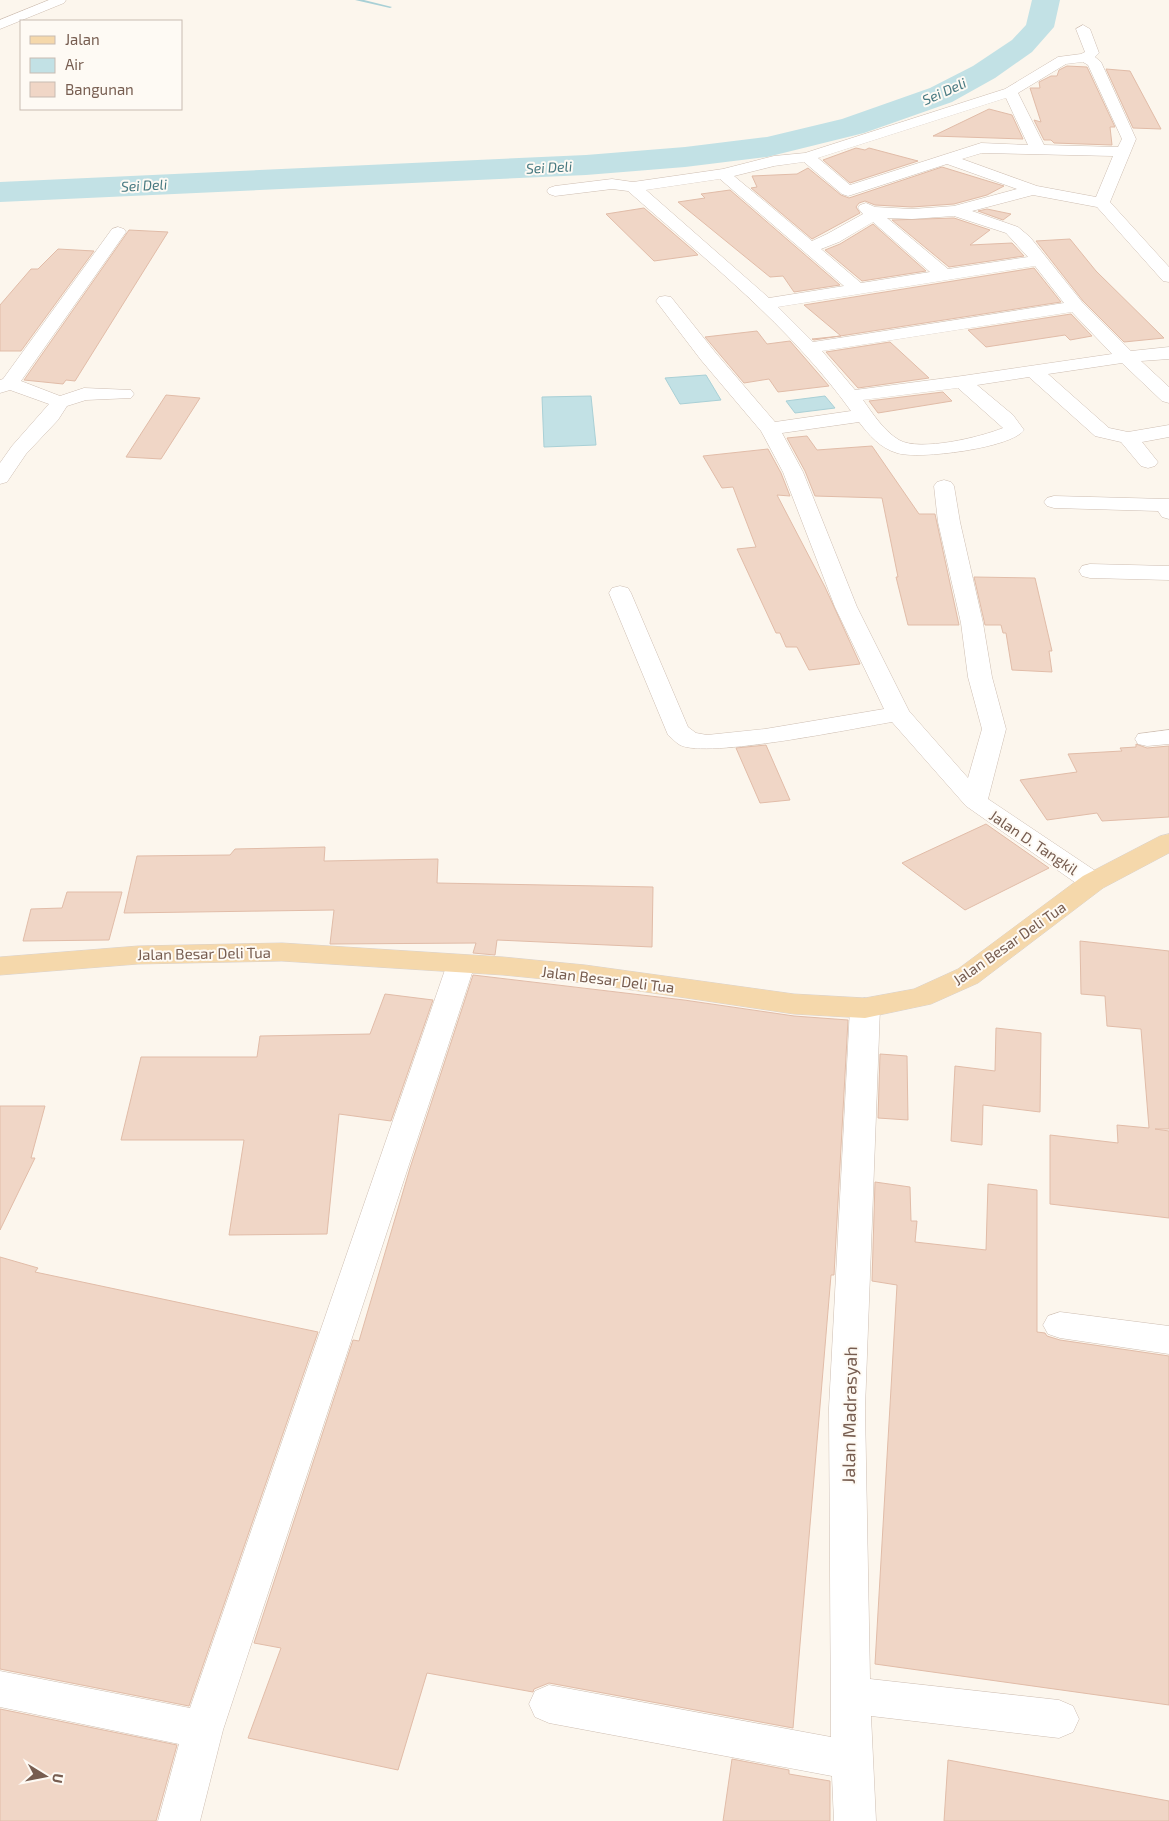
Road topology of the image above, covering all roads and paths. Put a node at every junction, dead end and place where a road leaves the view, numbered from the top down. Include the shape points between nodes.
1 (60, 0) edge
2 (0, 25) edge
3 (1083, 29) dead end
4 (1085, 58) junction
5 (1010, 92) junction
6 (1032, 134) junction
7 (981, 148) junction
8 (1039, 151) junction
9 (1122, 152) junction
10 (807, 157) junction
11 (947, 159) junction
12 (723, 174) junction
13 (633, 187) junction
14 (1033, 190) junction
15 (555, 191) dead end
16 (848, 191) junction
17 (1102, 203) junction
18 (955, 211) junction
19 (872, 213) junction
20 (118, 232) dead end
21 (811, 247) junction
22 (1038, 260) junction
23 (944, 275) junction
24 (1169, 277) edge
25 (856, 288) junction
26 (665, 301) dead end
27 (765, 304) junction
28 (1076, 306) junction
29 (809, 348) junction
30 (1169, 353) edge
31 (1126, 357) junction
32 (1032, 370) junction
33 (962, 382) junction
34 (5, 385) edge
35 (124, 394) dead end
36 (850, 396) junction
37 (1169, 396) edge
38 (60, 402) junction
39 (865, 415) junction
40 (770, 429) junction
41 (1169, 431) edge
42 (1128, 438) junction
43 (1148, 462) dead end
44 (0, 478) edge
45 (944, 486) dead end
46 (1054, 502) dead end
47 (1169, 513) edge
48 (1090, 571) dead end
49 (1169, 573) edge
50 (620, 593) dead end
51 (898, 714) junction
52 (975, 801) junction
53 (1169, 842) edge
54 (1093, 882) junction
55 (461, 964) junction
56 (0, 966) edge
57 (865, 1008) junction
58 (1060, 1325) dead end
59 (1169, 1340) edge
60 (0, 1690) edge
61 (850, 1695) junction
62 (549, 1704) dead end
63 (1059, 1719) dead end
64 (203, 1730) junction
65 (854, 1760) junction
66 (179, 1821) edge
67 (854, 1821) edge

1 - 2 street
3 - 4 street via 1092,53
4 - 5 street via 1063,60
4 - 9 street via 1094,62 1129,139
5 - 6 street
5 - 10 street
6 - 7 street
6 - 8 street
7 - 8 street
7 - 11 street
8 - 9 street
9 - 17 street
10 - 12 street via 774,161
10 - 16 street
11 - 14 street
11 - 16 street
12 - 13 street
12 - 21 street
13 - 15 street via 612,184
13 - 27 street
14 - 17 street
14 - 18 street
16 - 19 street
17 - 24 street
18 - 19 street
18 - 22 street via 1012,230
19 - 21 street via 833,238
19 - 23 street
20 - 34 street
21 - 25 street
22 - 23 street
22 - 28 street
23 - 25 street
25 - 27 street
26 - 40 street, Jalan D. Tangkil
27 - 29 street
28 - 29 street
28 - 31 street
29 - 36 street
30 - 31 street
31 - 32 street
31 - 37 street
32 - 33 street
32 - 42 street via 1098,430
33 - 36 street
33 - 39 street via 1006,419 1014,430 929,450 914,450 895,446
34 - 38 street
35 - 38 street via 84,394
36 - 39 street
38 - 44 street via 18,450
39 - 40 street
40 - 51 street, Jalan D. Tangkil via 794,472 846,607
41 - 42 street
42 - 43 street
45 - 52 street via 980,677 994,729
46 - 47 street via 1166,505
48 - 49 street
50 - 51 street via 677,730 689,740 706,742 765,736
51 - 52 street, Jalan D. Tangkil
52 - 54 street, Jalan D. Tangkil
53 - 54 main road, Jalan Besar Deli Tua
54 - 57 main road, Jalan Besar Deli Tua via 968,976 921,997
55 - 56 main road, Jalan Besar Deli Tua via 282,952 138,955
55 - 57 main road, Jalan Besar Deli Tua via 585,974 794,1004
55 - 64 street
57 - 61 street, Jalan Madrasyah via 847,1408
58 - 59 street
60 - 64 street
61 - 63 street
61 - 65 street, Jalan Madrasyah
62 - 65 street
64 - 66 street
65 - 67 street, Jalan Madrasyah

